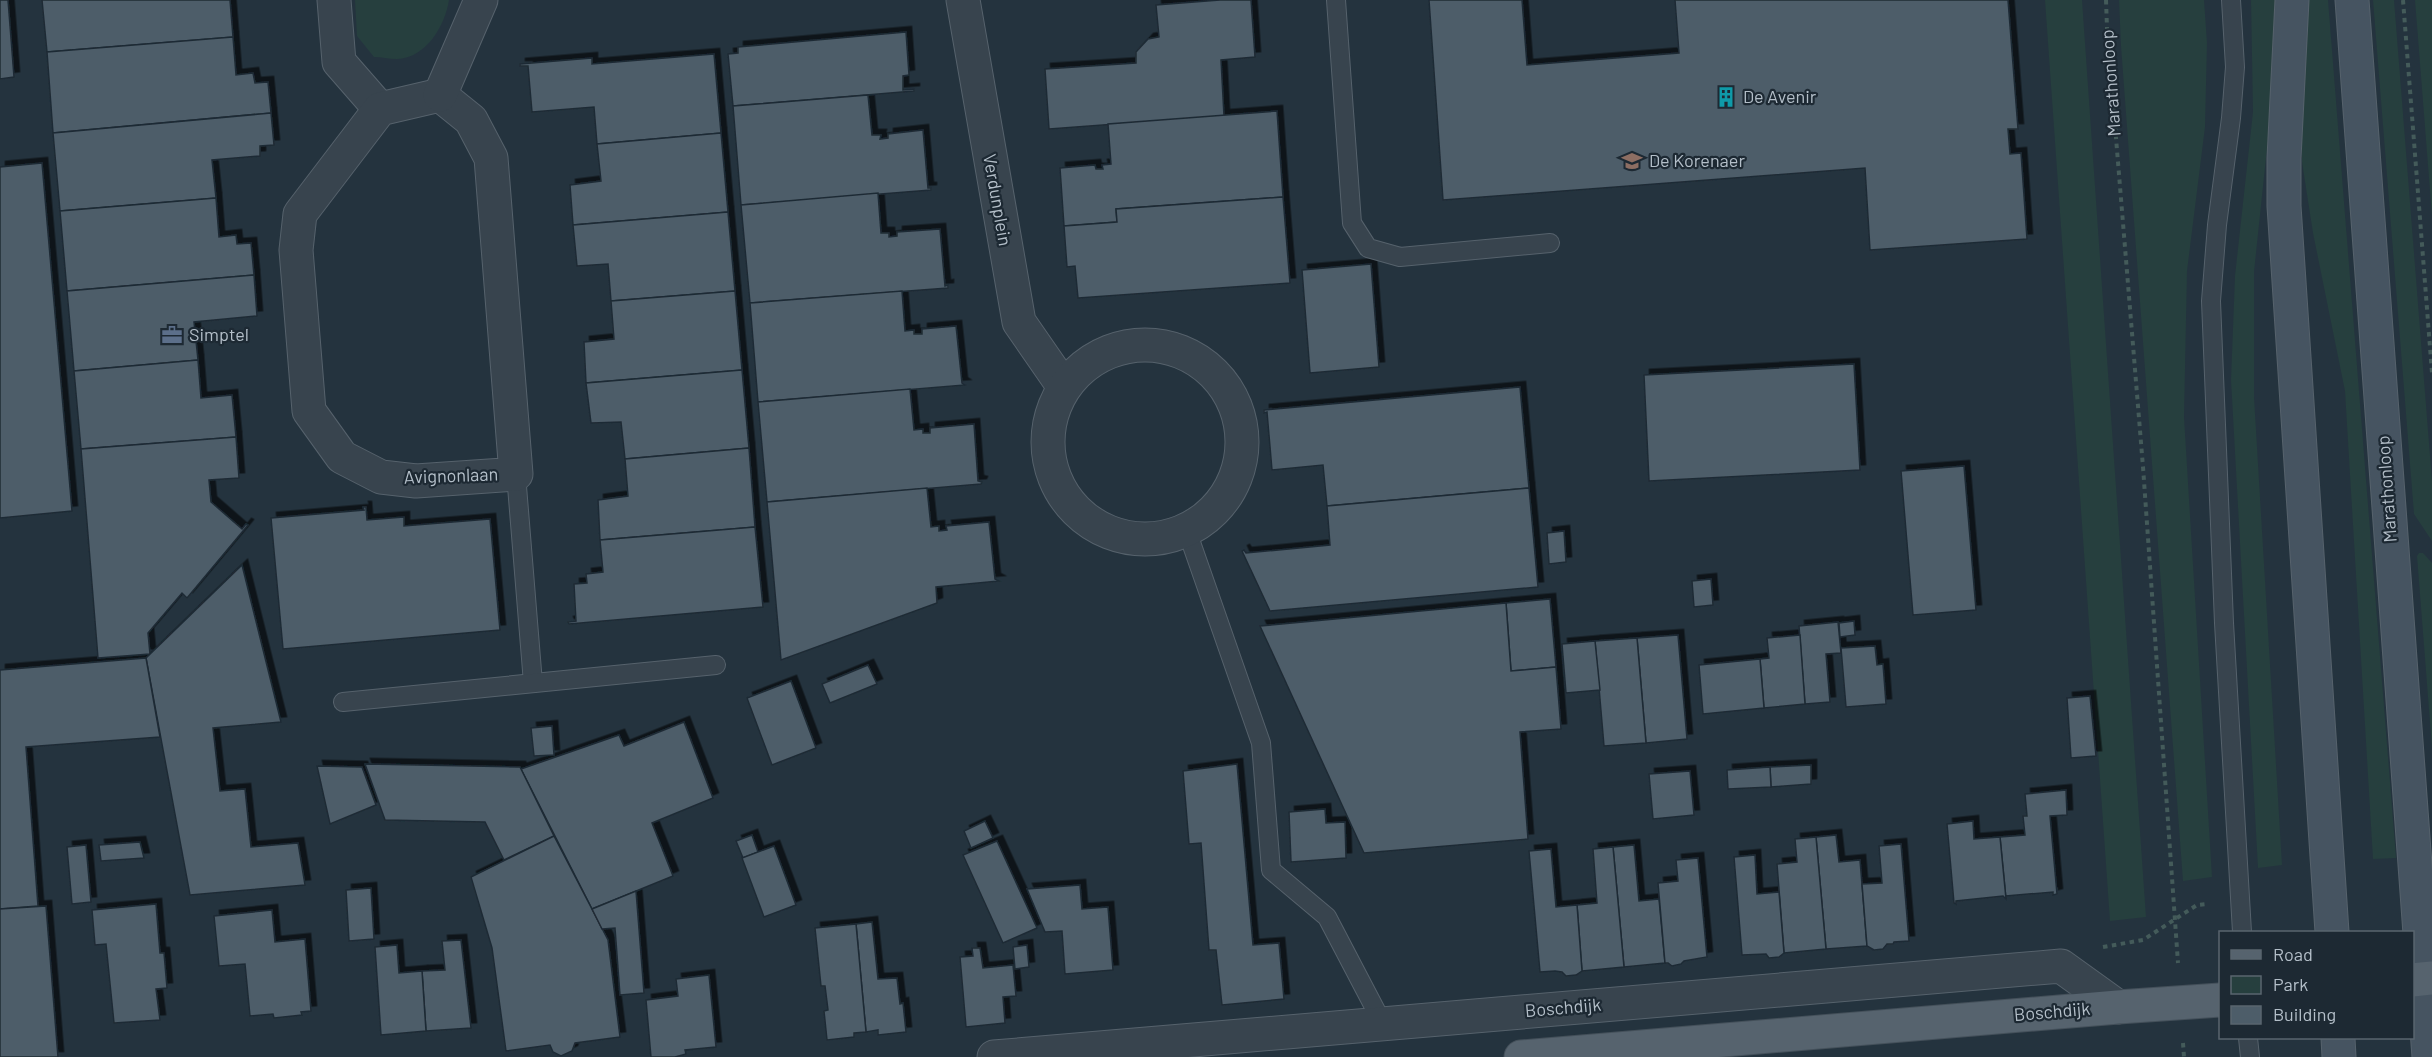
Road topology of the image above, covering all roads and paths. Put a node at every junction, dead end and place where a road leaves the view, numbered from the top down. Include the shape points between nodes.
1 (334, 0) edge
2 (481, 0) edge
3 (963, 0) edge
4 (1336, 0) edge
5 (2106, 0) edge
6 (2231, 0) edge
7 (2292, 0) edge
8 (2352, 0) edge
9 (2403, 0) edge
10 (440, 95) junction
11 (380, 109) junction
12 (1550, 243) dead end
13 (2432, 373) edge
14 (1064, 387) junction
15 (516, 474) junction
16 (1187, 531) junction
17 (716, 665) dead end
18 (533, 683) junction
19 (343, 702) dead end
20 (2175, 920) dead end
21 (2242, 931) edge
22 (2332, 931) edge
23 (2423, 979) edge
24 (2219, 1000) edge
25 (2118, 1007) junction
26 (1383, 1024) junction
27 (2248, 1039) edge
28 (2338, 1039) edge
29 (994, 1057) edge
30 (1521, 1057) edge
31 (2250, 1057) edge
32 (2339, 1057) edge
33 (2429, 1057) edge

1 - 11 street via 339,62
2 - 10 street
3 - 14 street, Verdunplein via 1019,322
4 - 12 lane via 1352,223 1368,248 1400,257
5 - 20 path, Marathonloop
6 - 21 lane via 2234,87 2211,301 2223,612
7 - 22 main road via 2284,206
8 - 23 main road, Marathonloop
9 - 13 path
10 - 11 street
10 - 15 street, Avignonlaan via 471,120 491,158
11 - 15 street, Avignonlaan via 300,214 296,250 309,411 342,457 381,477 416,481
14 - 16 street via 1049,418 1047,436 1050,470 1071,508 1106,534 1140,541
14 - 16 street via 1079,369 1108,351 1154,344 1203,363 1227,388 1241,422 1242,456 1232,488 1214,513
15 - 18 lane
16 - 26 lane via 1261,743 1271,870 1327,917
17 - 18 lane
18 - 19 lane
23 - 33 main road, Marathonloop
24 - 25 main road, Boschdijk
25 - 26 street, Boschdijk via 2061,966
25 - 30 main road, Boschdijk
26 - 29 street, Boschdijk
27 - 31 lane
28 - 32 main road

